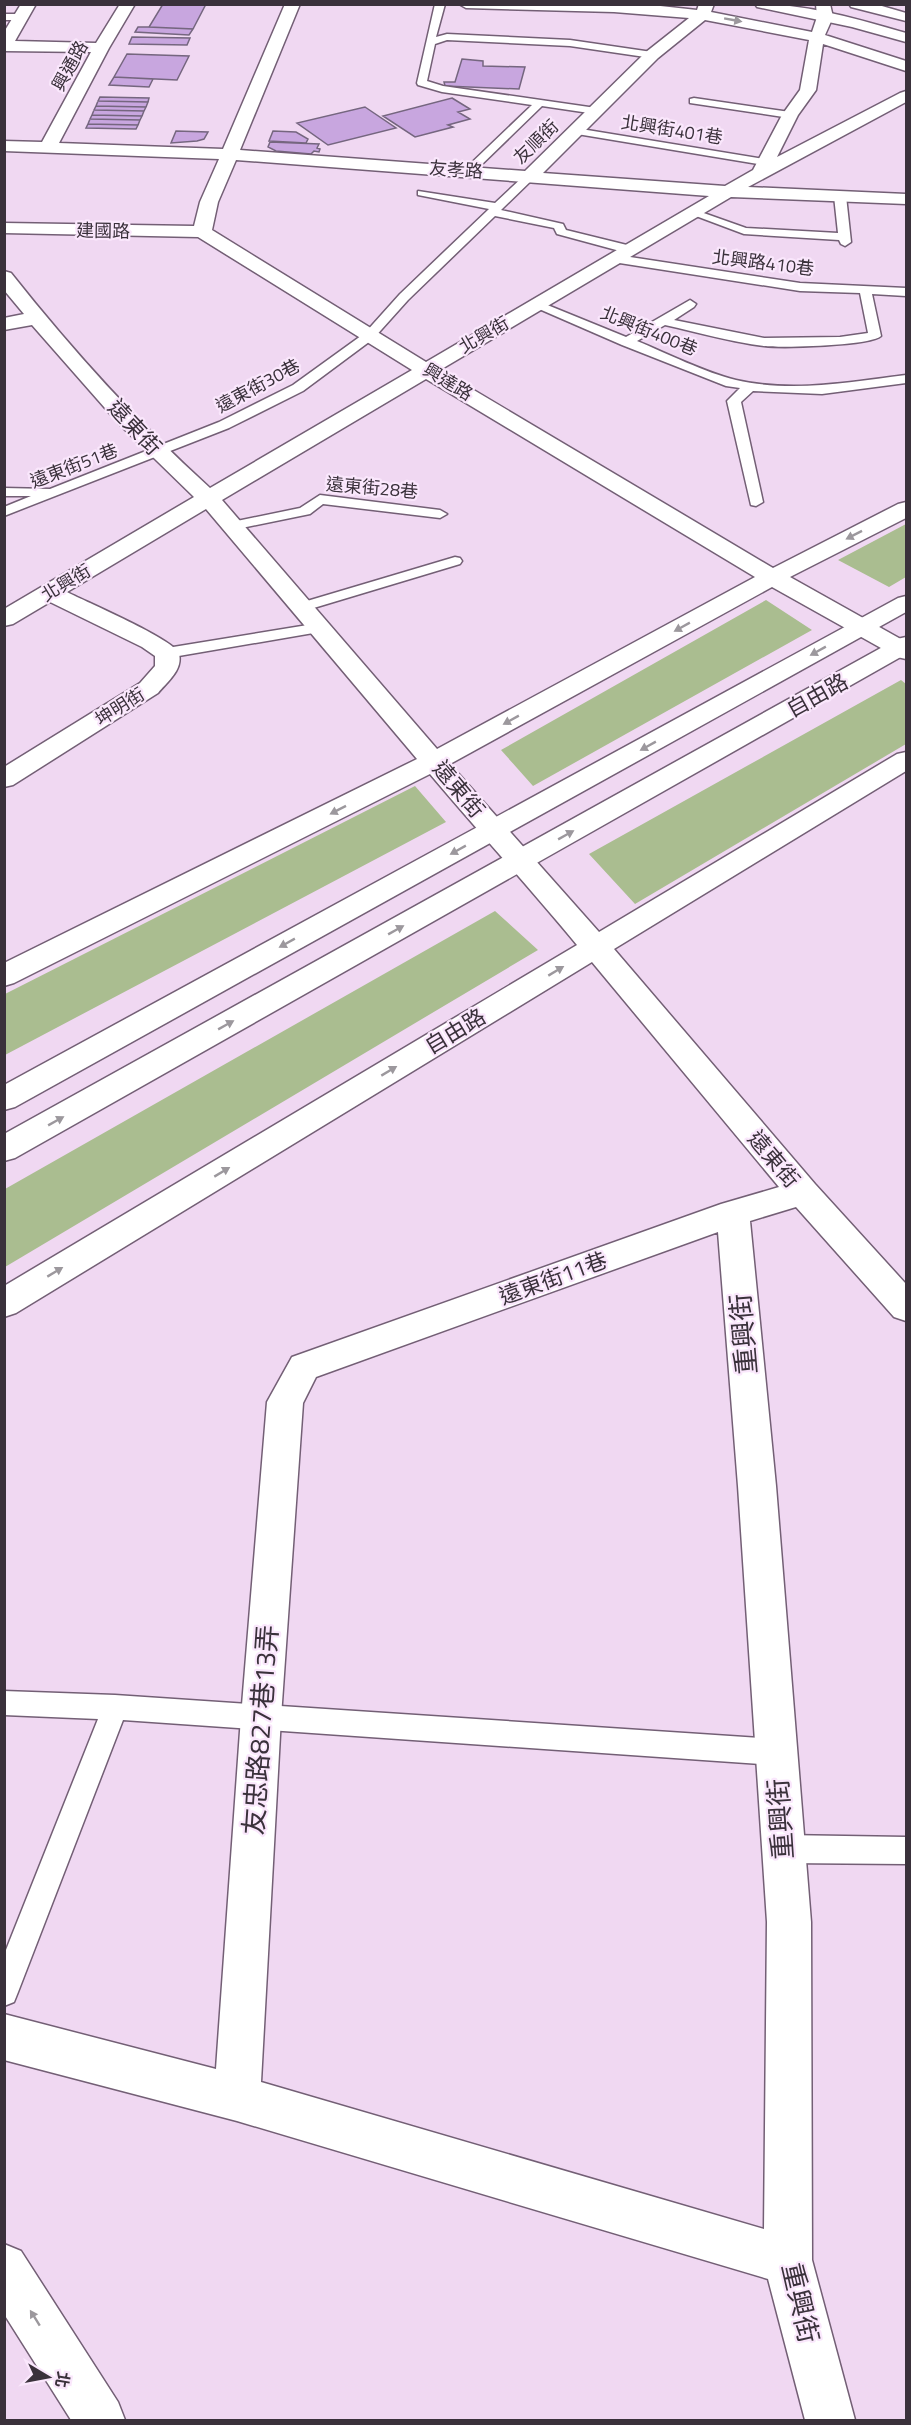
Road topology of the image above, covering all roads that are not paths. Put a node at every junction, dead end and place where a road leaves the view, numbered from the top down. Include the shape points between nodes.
1 (128, 4) edge
2 (293, 4) edge
3 (440, 4) edge
4 (466, 4) edge
5 (762, 4) edge
6 (856, 4) edge
7 (26, 10) edge
8 (704, 10) edge
9 (824, 11) edge
10 (4, 17) edge
11 (906, 17) edge
12 (817, 37) junction
13 (906, 38) edge
14 (430, 42) junction
15 (5, 46) edge
16 (101, 48) junction
17 (652, 55) junction
18 (906, 66) edge
19 (906, 96) edge
20 (694, 101) dead end
21 (541, 102) junction
22 (596, 111) junction
23 (790, 115) junction
24 (575, 131) junction
25 (4, 146) edge
26 (48, 147) junction
27 (230, 154) junction
28 (762, 167) junction
29 (470, 171) junction
30 (530, 176) junction
31 (729, 192) junction
32 (422, 193) dead end
33 (840, 196) junction
34 (906, 199) edge
35 (495, 210) junction
36 (694, 213) junction
37 (4, 228) edge
38 (202, 232) junction
39 (624, 254) junction
40 (4, 277) edge
41 (866, 290) junction
42 (906, 292) edge
43 (690, 304) dead end
44 (536, 305) junction
45 (36, 318) junction
46 (663, 321) junction
47 (4, 324) edge
48 (369, 336) junction
49 (627, 342) junction
50 (426, 369) junction
51 (906, 379) edge
52 (750, 386) junction
53 (157, 453) junction
54 (4, 492) edge
55 (57, 492) junction
56 (207, 497) junction
57 (756, 502) dead end
58 (906, 509) edge
59 (4, 512) edge
60 (440, 514) dead end
61 (232, 526) junction
62 (455, 561) dead end
63 (772, 577) junction
64 (50, 593) junction
65 (906, 603) edge
66 (302, 607) junction
67 (4, 619) edge
68 (862, 627) junction
69 (320, 628) junction
70 (904, 648) edge
71 (167, 653) junction
72 (906, 760) edge
73 (435, 761) junction
74 (4, 779) edge
75 (493, 831) junction
76 (522, 860) junction
77 (596, 947) junction
78 (4, 976) edge
79 (4, 1099) edge
80 (4, 1149) edge
81 (802, 1193) junction
82 (733, 1213) junction
83 (4, 1303) edge
84 (906, 1307) edge
85 (304, 1367) joint
86 (4, 1703) edge
87 (114, 1707) junction
88 (261, 1717) junction
89 (776, 1752) junction
90 (784, 1849) junction
91 (906, 1851) edge
92 (4, 1992) edge
93 (4, 2037) edge
94 (237, 2097) junction
95 (788, 2260) junction
96 (4, 2268) edge
97 (100, 2421) edge
98 (830, 2421) edge

1 - 16 street, 興通路
2 - 27 street
3 - 14 lane
4 - 8 street
5 - 9 street
6 - 11 street
7 - 10 lane
7 - 15 street
8 -> 12 street
8 - 17 street, 友順街
9 - 12 street
9 - 13 street
12 - 18 street
12 - 23 street via 808,90
14 - 17 lane via 447,38 570,43
14 - 21 lane via 422,83
15 - 16 street
16 - 26 street, 興通路
17 - 22 street, 友順街
19 - 28 street, 北興街
20 - 23 lane
21 - 22 lane
21 - 29 lane
22 - 24 street, 友順街
23 - 28 street
24 - 28 lane, 北興街401巷
24 - 30 street, 友順街
25 - 26 street, 友孝路
26 - 27 street, 友孝路
27 - 29 street, 友孝路
27 - 38 street via 209,202
28 - 31 street, 北興街
29 - 30 street, 友孝路
30 - 31 street, 友孝路
30 - 35 lane, 友順街
31 - 33 street, 友孝路
31 - 36 street, 北興街
32 - 35 lane
33 - 34 street, 友孝路
33 - 36 lane via 844,239 744,231
35 - 39 lane, 北興路410巷 via 560,226 561,232
35 - 48 lane, 友順街
36 - 39 street, 北興街
37 - 38 street, 建國路
38 - 48 street, 興達路
39 - 41 lane, 北興路410巷 via 789,286
39 - 44 street, 北興街
40 - 45 street, 遠東街
41 - 42 lane, 北興路410巷
41 - 46 lane via 875,336 840,341 764,342
43 - 46 lane
44 - 49 lane, 北興街400巷
44 - 50 street, 北興街
45 - 47 street
45 - 53 street, 遠東街
46 - 49 lane
48 - 50 street, 興達路
48 - 53 lane, 遠東街30巷 via 298,388
49 - 52 lane, 北興街400巷 via 731,383
50 - 56 street, 北興街
50 - 63 street, 興達路
51 - 52 lane, 北興街400巷 via 822,390
52 - 57 lane via 734,401
53 - 55 lane, 遠東街51巷
53 - 56 street, 遠東街
54 - 55 lane
55 - 59 lane, 遠東街51巷
56 - 61 street, 遠東街
56 - 64 street, 北興街
58 -> 63 street
60 - 61 lane, 遠東街28巷 via 320,500 305,511
61 - 66 street, 遠東街
62 - 66 lane
63 - 68 street, 興達路
63 -> 73 street
64 - 67 street, 北興街
64 - 71 street
65 - 68 street, 自由路
66 - 69 street, 遠東街
68 - 70 street, 興達路
68 -> 75 street, 自由路
69 - 71 lane
69 - 73 street, 遠東街
76 -> 70 street, 自由路
71 - 74 street, 坤明街 via 167,667 149,688
72 - 77 street, 自由路
73 - 75 street, 遠東街
73 -> 78 street
75 - 76 street, 遠東街
75 -> 79 street, 自由路
76 - 77 street, 遠東街
80 -> 76 street, 自由路
77 - 81 street, 遠東街
83 -> 77 street, 自由路
81 - 82 street, 遠東街11巷
81 - 84 street, 遠東街
82 - 85 street, 遠東街11巷
82 - 89 street, 重興街
85 - 88 street, 友忠路827巷13弄 via 285,1402
86 - 87 lane
87 - 88 lane
87 - 92 lane
88 - 89 lane
88 - 94 street, 友忠路827巷13弄
89 - 90 street, 重興街
90 - 91 lane
90 - 95 street, 重興街 via 789,1922
93 - 94 street
94 - 95 street
95 - 98 street, 重興街
97 -> 96 street

